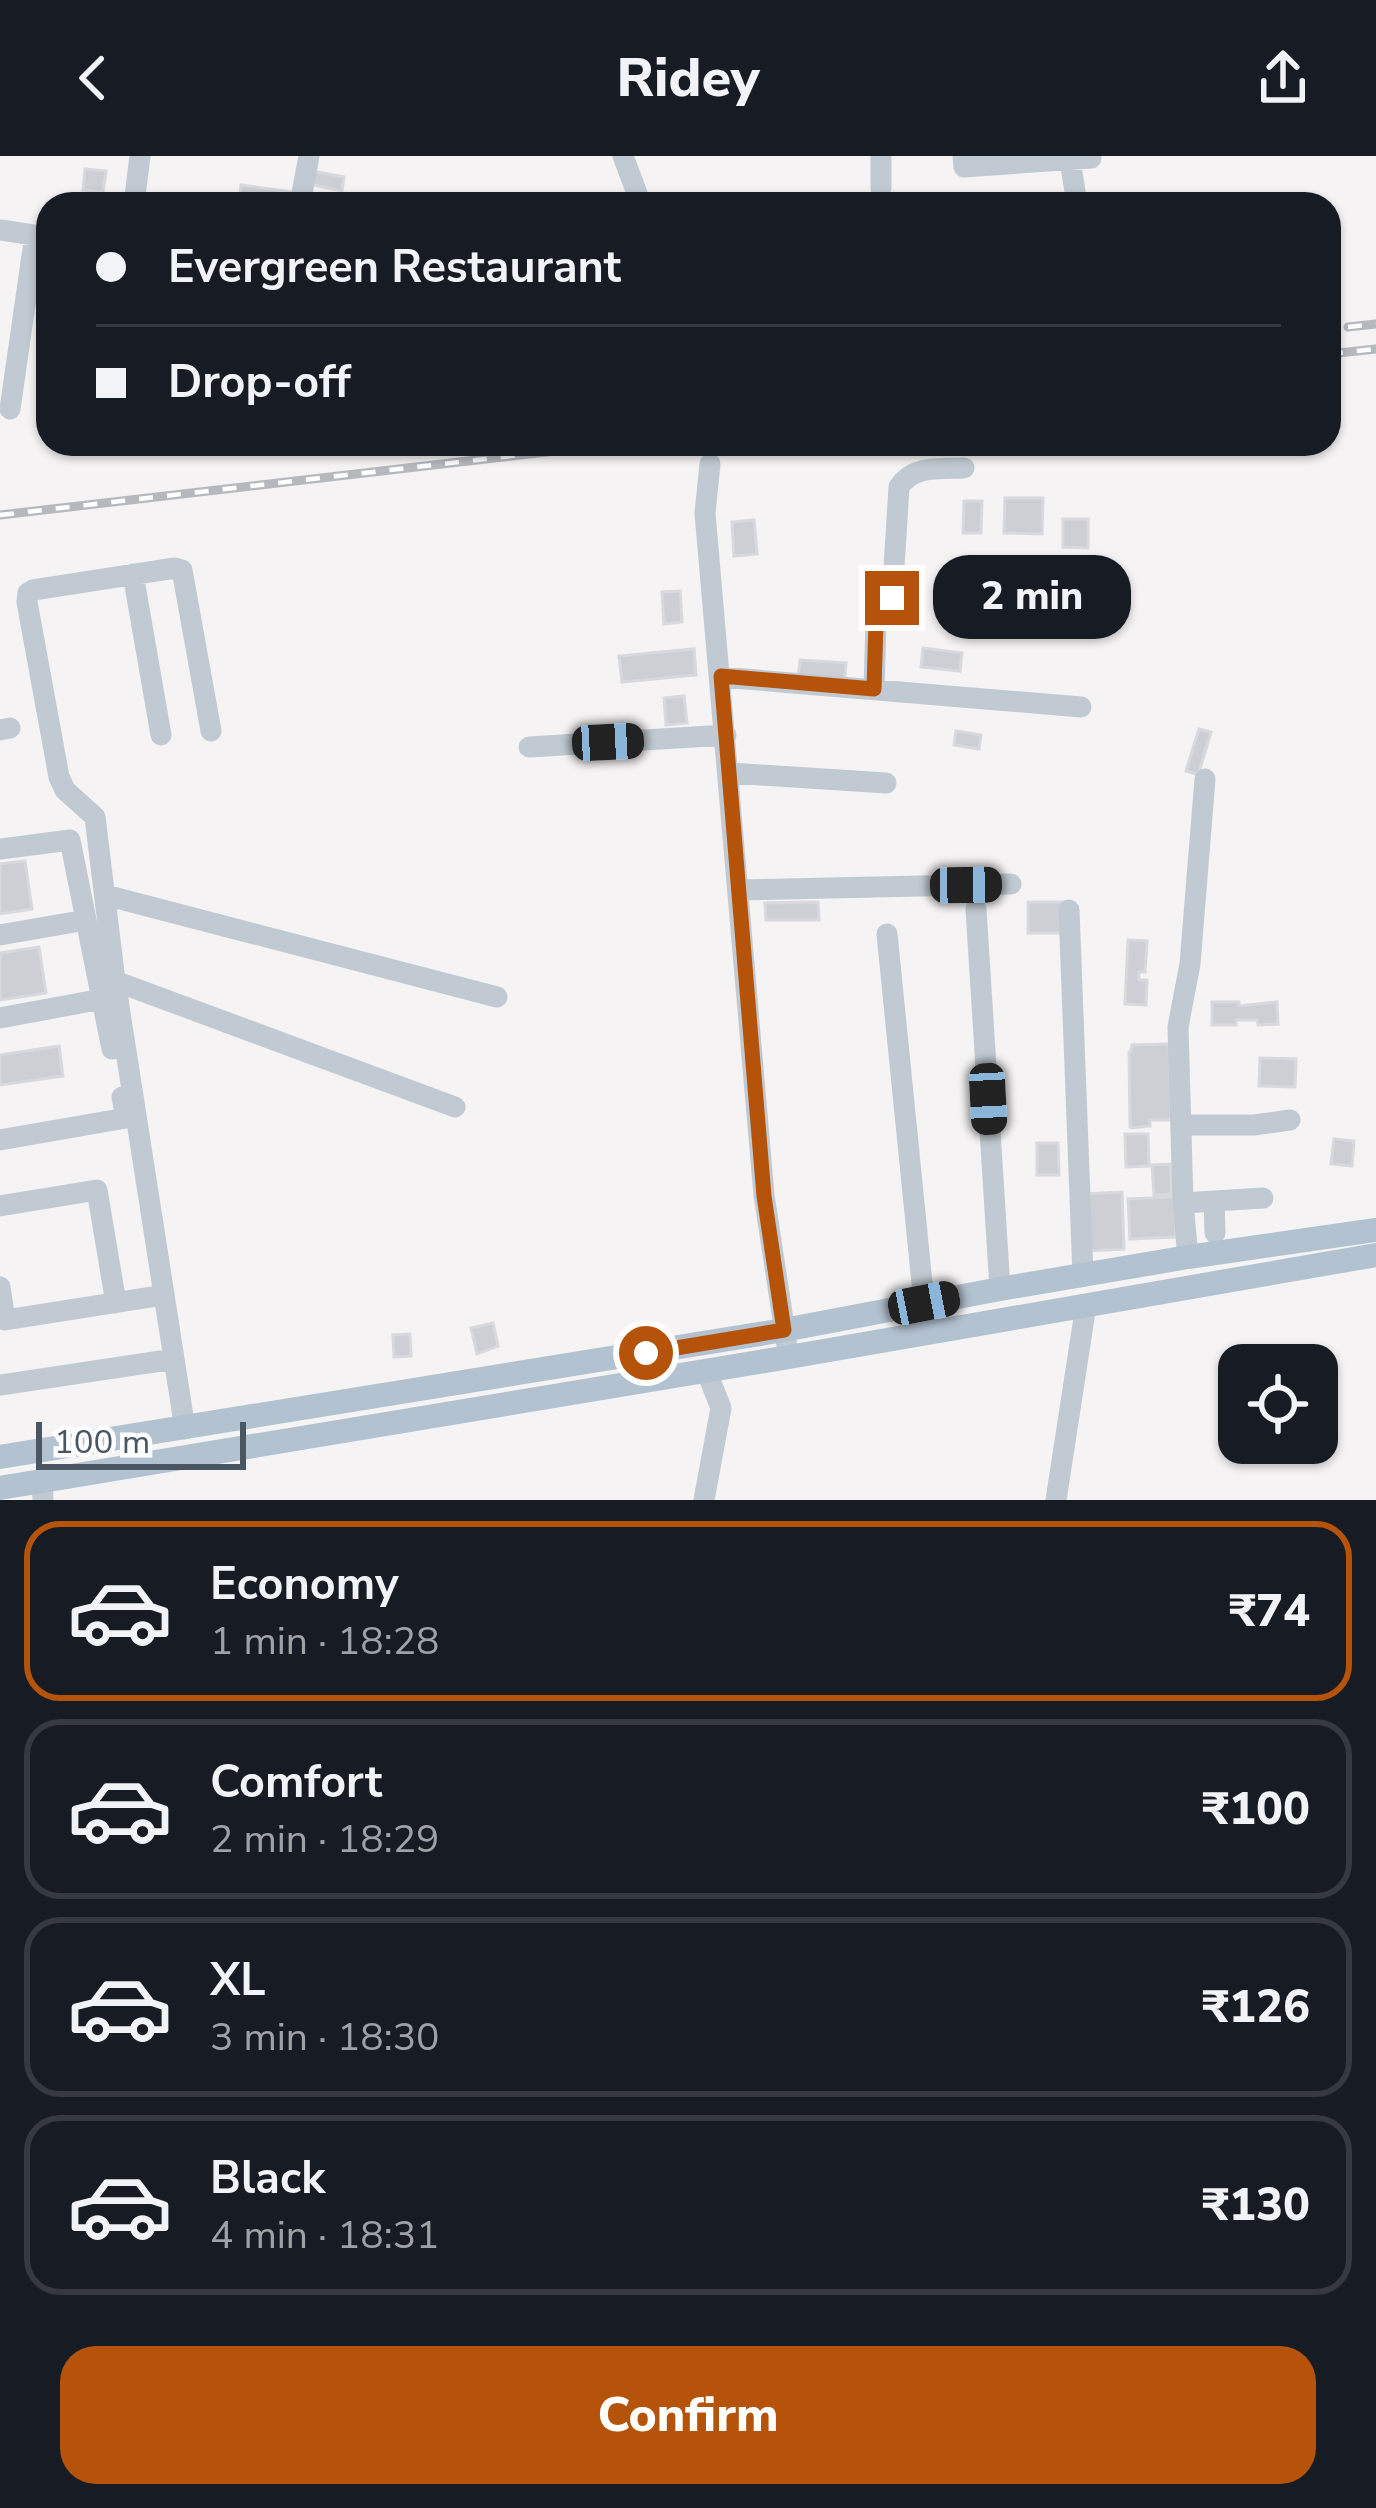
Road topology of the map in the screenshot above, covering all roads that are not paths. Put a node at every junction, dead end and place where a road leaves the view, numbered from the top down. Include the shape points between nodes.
1 (140, 156) edge
2 (309, 156) edge
3 (623, 156) edge
4 (880, 156) edge
5 (963, 156) edge
6 (1081, 159) edge
7 (881, 188) dead end
8 (136, 192) edge
9 (303, 192) edge
10 (636, 192) edge
11 (1078, 192) edge
12 (0, 230) edge
13 (36, 236) edge
14 (36, 265) edge
15 (10, 409) dead end
16 (710, 464) dead end
17 (964, 468) dead end
18 (133, 574) junction
19 (721, 676) junction
20 (874, 689) junction
21 (1081, 707) dead end
22 (212, 731) dead end
23 (160, 735) dead end
24 (726, 735) junction
25 (530, 747) dead end
26 (729, 773) junction
27 (1205, 779) dead end
28 (886, 783) dead end
29 (0, 848) edge
30 (1011, 884) dead end
31 (739, 890) junction
32 (105, 895) junction
33 (976, 908) dead end
34 (1069, 910) dead end
35 (86, 920) junction
36 (886, 934) dead end
37 (0, 935) edge
38 (109, 990) junction
39 (497, 997) dead end
40 (0, 1018) edge
41 (455, 1107) dead end
42 (1290, 1120) dead end
43 (1181, 1124) junction
44 (0, 1140) edge
45 (1263, 1198) dead end
46 (1214, 1201) junction
47 (1183, 1203) junction
48 (0, 1205) edge
49 (1376, 1230) edge
50 (1215, 1233) dead end
51 (1376, 1255) edge
52 (1188, 1257) junction
53 (1084, 1276) junction
54 (0, 1287) edge
55 (1000, 1289) junction
56 (164, 1295) junction
57 (116, 1303) junction
58 (924, 1303) junction
59 (1086, 1305) junction
60 (784, 1330) junction
61 (789, 1357) junction
62 (173, 1359) junction
63 (706, 1370) junction
64 (0, 1385) edge
65 (184, 1429) junction
66 (0, 1457) edge
67 (0, 1488) edge
68 (43, 1491) edge
69 (704, 1500) edge
70 (1056, 1500) edge

1 - 8 street
2 - 9 street
3 - 10 street
4 - 7 street
5 - 6 street via 964,167
6 - 11 street
12 - 13 street
14 - 15 street
16 - 19 street via 706,513
17 - 20 street via 916,471 899,487 892,598 876,622
18 - 22 street via 185,573
18 - 23 street
18 - 32 street via 27,597 58,777 95,817
19 - 20 street
19 - 24 street
20 - 21 street
24 - 25 street
24 - 26 street
26 - 28 street
26 - 31 street
27 - 43 street via 1178,1027
29 - 35 street via 70,840
30 - 31 street
31 - 60 street via 764,1196
32 - 38 street
32 - 39 street
33 - 55 street
34 - 53 street
35 - 37 street
35 - 38 street
36 - 58 street
38 - 40 street
38 - 41 street
38 - 44 street via 126,1118
38 - 56 street
42 - 43 street
43 - 47 street
45 - 46 street
46 - 47 street
46 - 50 street
47 - 52 street
48 - 57 street via 97,1190
49 - 52 main road
51 - 59 main road
52 - 53 main road
53 - 55 main road
54 - 57 street via 5,1320
55 - 58 main road
56 - 57 street
56 - 62 street
58 - 60 main road
59 - 61 main road
59 - 70 street
60 - 61 street
60 - 65 main road
61 - 63 main road
62 - 64 street
62 - 65 street
63 - 68 main road
63 - 69 street via 721,1408
65 - 66 main road
67 - 68 main road

